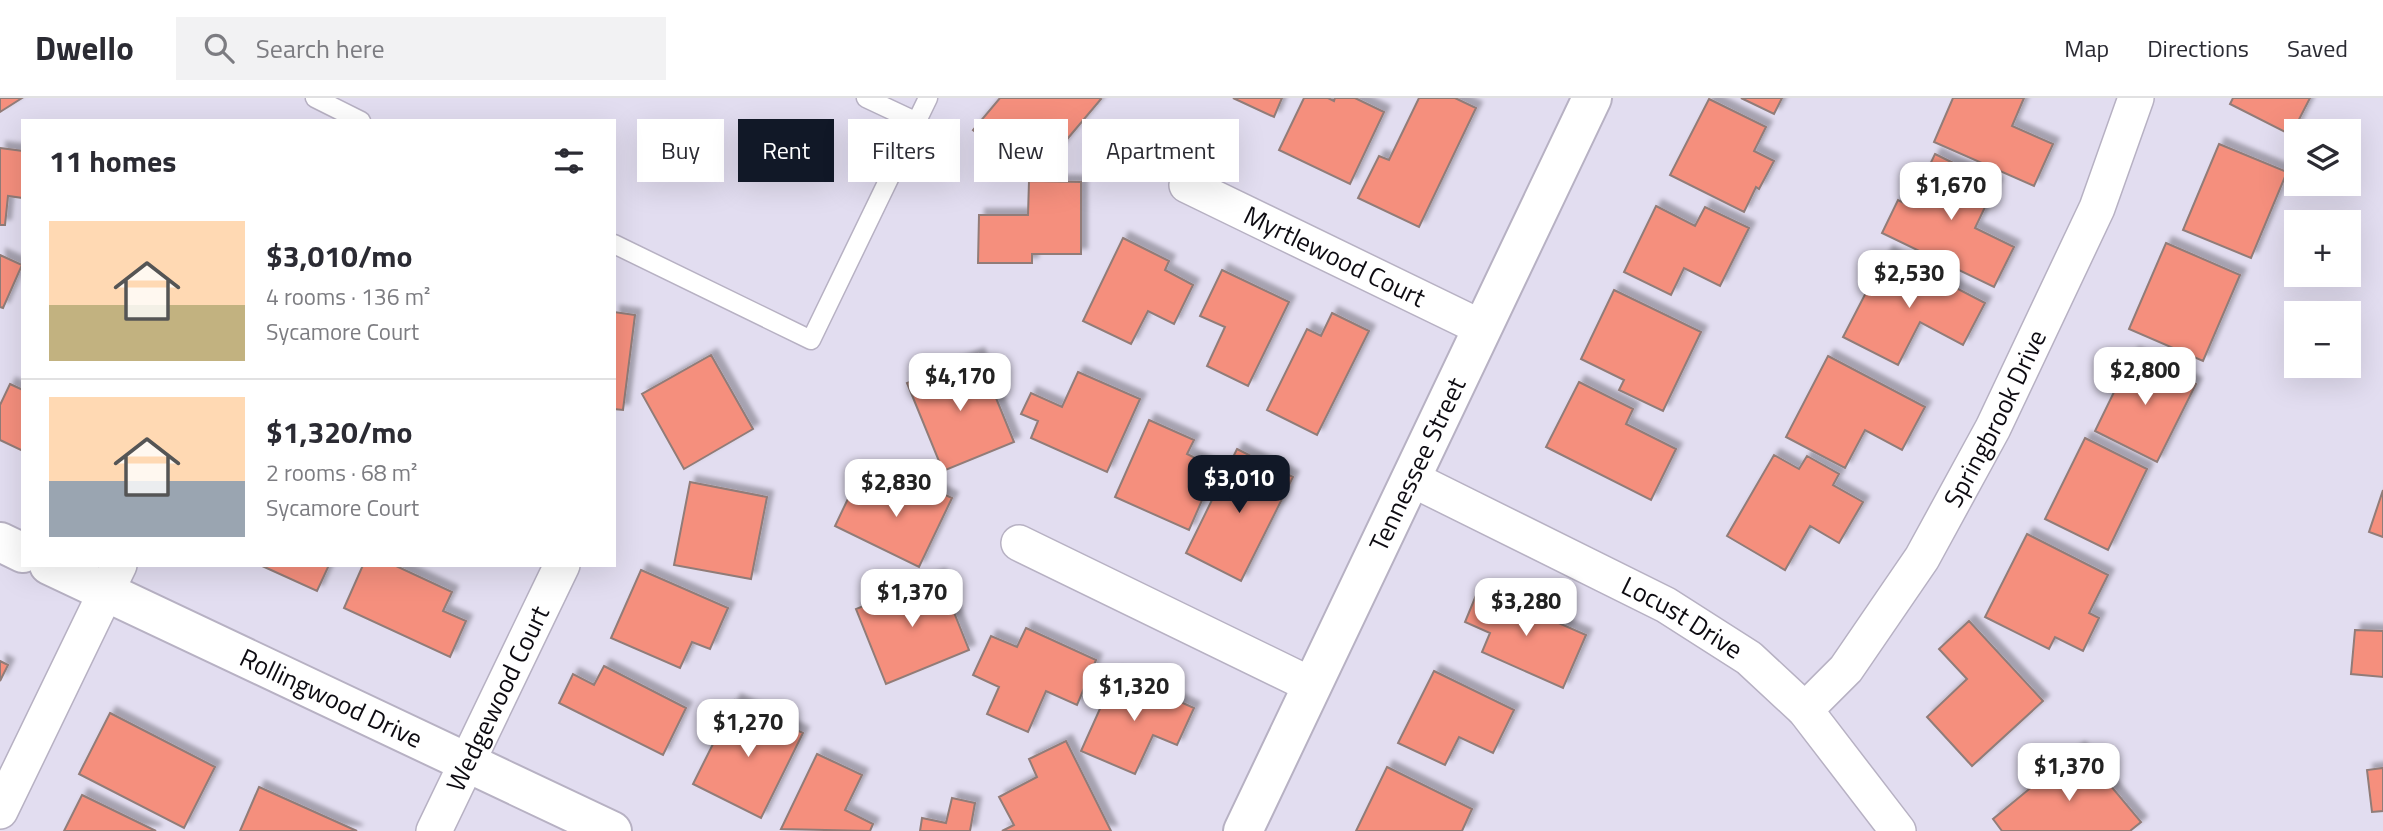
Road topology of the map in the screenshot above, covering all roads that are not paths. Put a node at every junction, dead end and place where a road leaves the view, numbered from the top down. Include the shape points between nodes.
1 (315, 98) edge
2 (866, 98) edge
3 (928, 98) edge
4 (1592, 98) edge
5 (2136, 98) edge
6 (340, 104) edge
7 (359, 119) edge
8 (911, 119) edge
9 (918, 119) edge
10 (888, 182) edge
11 (1187, 185) dead end
12 (616, 245) edge
13 (1482, 328) junction
14 (1410, 478) junction
15 (0, 542) edge
16 (1019, 543) dead end
17 (21, 552) edge
18 (58, 567) edge
19 (561, 567) edge
20 (113, 579) edge
21 (1311, 685) junction
22 (1805, 710) junction
23 (467, 762) junction
24 (0, 811) edge
25 (1241, 823) edge
26 (434, 831) edge
27 (612, 831) edge
28 (1898, 831) edge

1 - 6 lane
2 - 8 lane
3 - 9 lane
4 - 13 main road, Tennessee Street
5 - 22 street, Springbrook Drive via 2097,208 1993,428 1922,558 1846,668
6 - 7 lane
10 - 12 lane via 811,341
11 - 13 street, Myrtlewood Court
13 - 14 main road, Tennessee Street
14 - 21 main road, Tennessee Street
14 - 22 street, Locust Drive via 1667,605 1749,658
15 - 17 main road
16 - 21 street
18 - 20 main road, Rollingwood Drive
19 - 23 street, Wedgewood Court
20 - 23 main road, Rollingwood Drive
20 - 24 street
21 - 25 main road, Tennessee Street
22 - 28 street, Locust Drive
23 - 26 street, Wedgewood Court
23 - 27 main road, Rollingwood Drive

